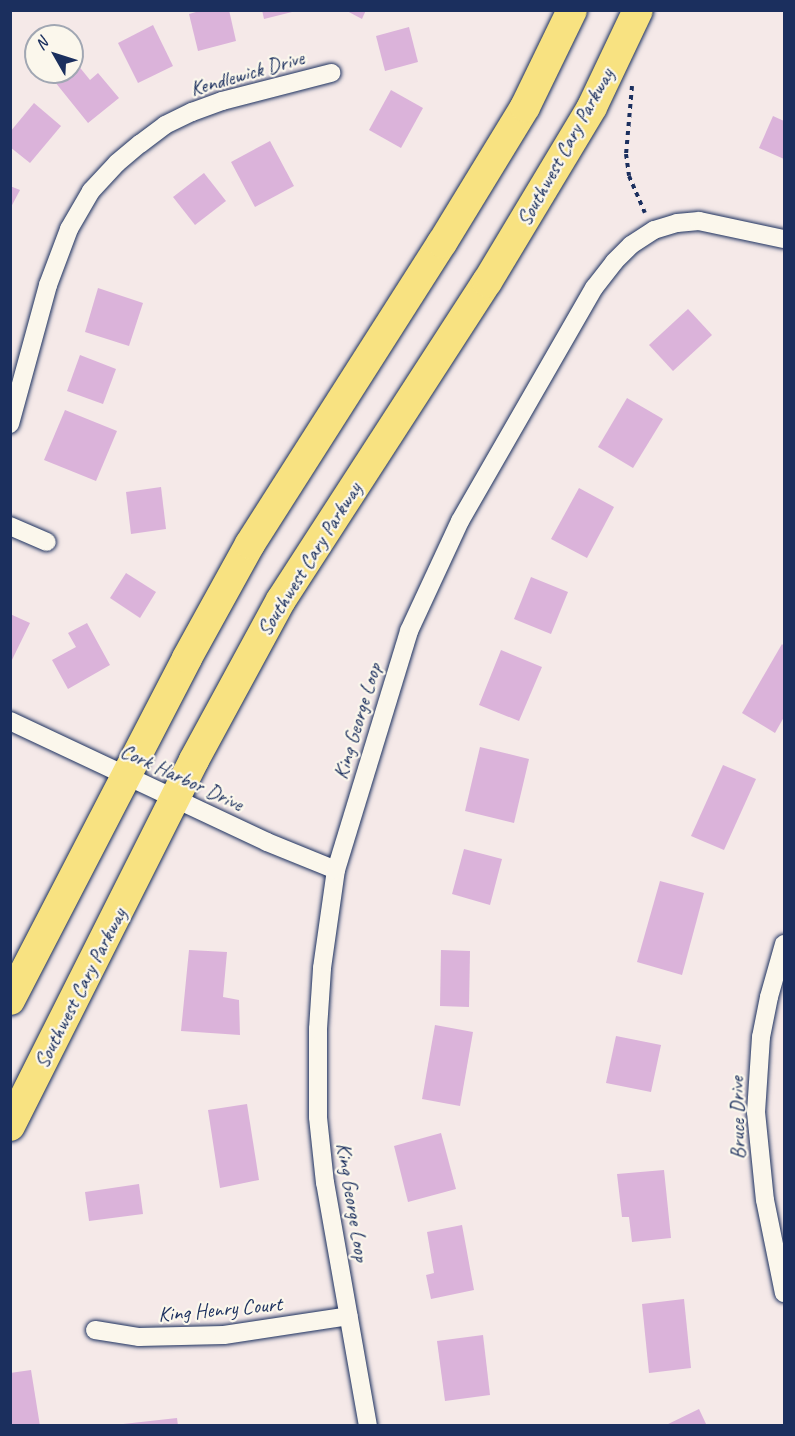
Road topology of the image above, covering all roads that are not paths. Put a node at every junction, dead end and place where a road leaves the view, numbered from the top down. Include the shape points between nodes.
1 (572, 10) edge
2 (638, 10) edge
3 (331, 73) dead end
4 (784, 239) edge
5 (10, 424) edge
6 (10, 526) edge
7 (46, 542) dead end
8 (10, 721) edge
9 (126, 776) junction
10 (174, 799) junction
11 (336, 870) junction
12 (784, 944) edge
13 (10, 1000) edge
14 (10, 1126) edge
15 (784, 1293) edge
16 (349, 1316) junction
17 (95, 1330) dead end
18 (368, 1425) edge

1 - 9 main road via 525,107 250,544
2 - 10 main road, Southwest Cary Parkway via 592,107 487,282 281,600
3 - 5 street, Kendlewick Drive via 192,112 165,126 117,163 91,191 69,229 48,285
4 - 11 street, King George Loop via 699,221 654,230 631,245 594,288 436,569 391,685
6 - 7 street
8 - 9 street, Cork Harbor Drive
9 - 10 street, Cork Harbor Drive
9 - 13 main road
10 - 11 street, Cork Harbor Drive
10 - 14 main road, Southwest Cary Parkway
11 - 16 street, King George Loop via 322,968 318,1117 325,1183
12 - 15 street, Bruce Drive via 762,1037 756,1112 765,1200
16 - 17 street, King Henry Court via 224,1335 139,1337
16 - 18 street, King George Loop

